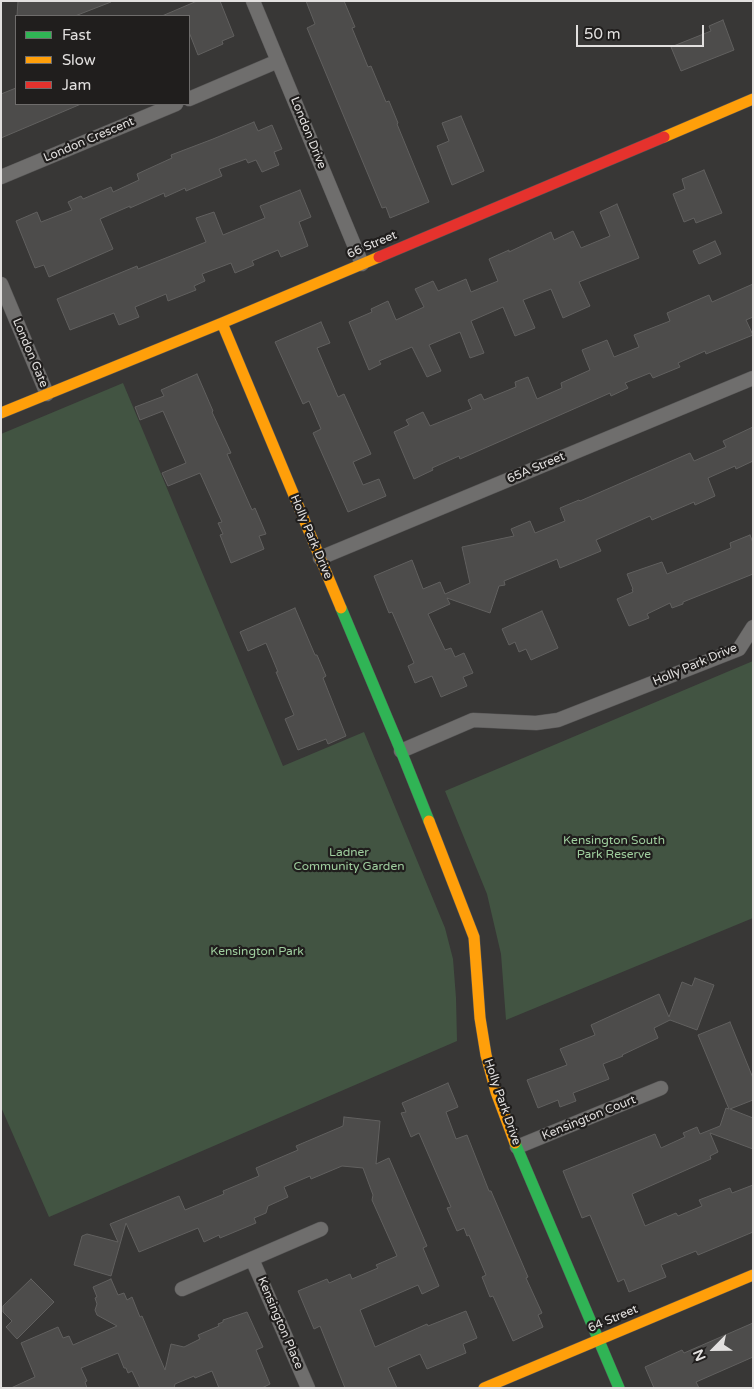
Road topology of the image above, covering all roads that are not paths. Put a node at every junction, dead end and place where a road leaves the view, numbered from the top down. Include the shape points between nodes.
1 (253, 1) edge
2 (278, 61) junction
3 (190, 98) edge
4 (753, 98) edge
5 (174, 105) edge
6 (1, 177) edge
7 (362, 264) junction
8 (1, 284) edge
9 (222, 323) junction
10 (753, 378) edge
11 (47, 394) junction
12 (1, 413) edge
13 (320, 558) junction
14 (753, 628) edge
15 (401, 751) junction
16 (661, 1088) dead end
17 (517, 1147) junction
18 (321, 1230) dead end
19 (252, 1259) junction
20 (753, 1275) edge
21 (182, 1289) dead end
22 (599, 1340) junction
23 (308, 1388) edge
24 (484, 1388) edge
25 (619, 1388) edge

1 - 2 street, London Drive
2 - 3 street
2 - 7 street, London Drive
4 - 7 street, 66 Street
5 - 6 street, London Crescent
7 - 9 street, 66 Street
8 - 11 street, London Gate
9 - 11 street, 66 Street
9 - 13 street, Holly Park Drive
10 - 13 street, 65A Street
11 - 12 street, 66 Street
13 - 15 street, Holly Park Drive
14 - 15 street, Holly Park Drive via 739,648 558,720 536,723 472,720
15 - 17 street, Holly Park Drive via 474,937 486,1054 496,1092
16 - 17 street, Kensington Court
17 - 22 street, Holly Park Drive
18 - 19 street
19 - 21 street
19 - 23 street, Kensington Place
20 - 22 street, 64 Street
22 - 24 street, 64 Street
22 - 25 street, Holly Park Drive

